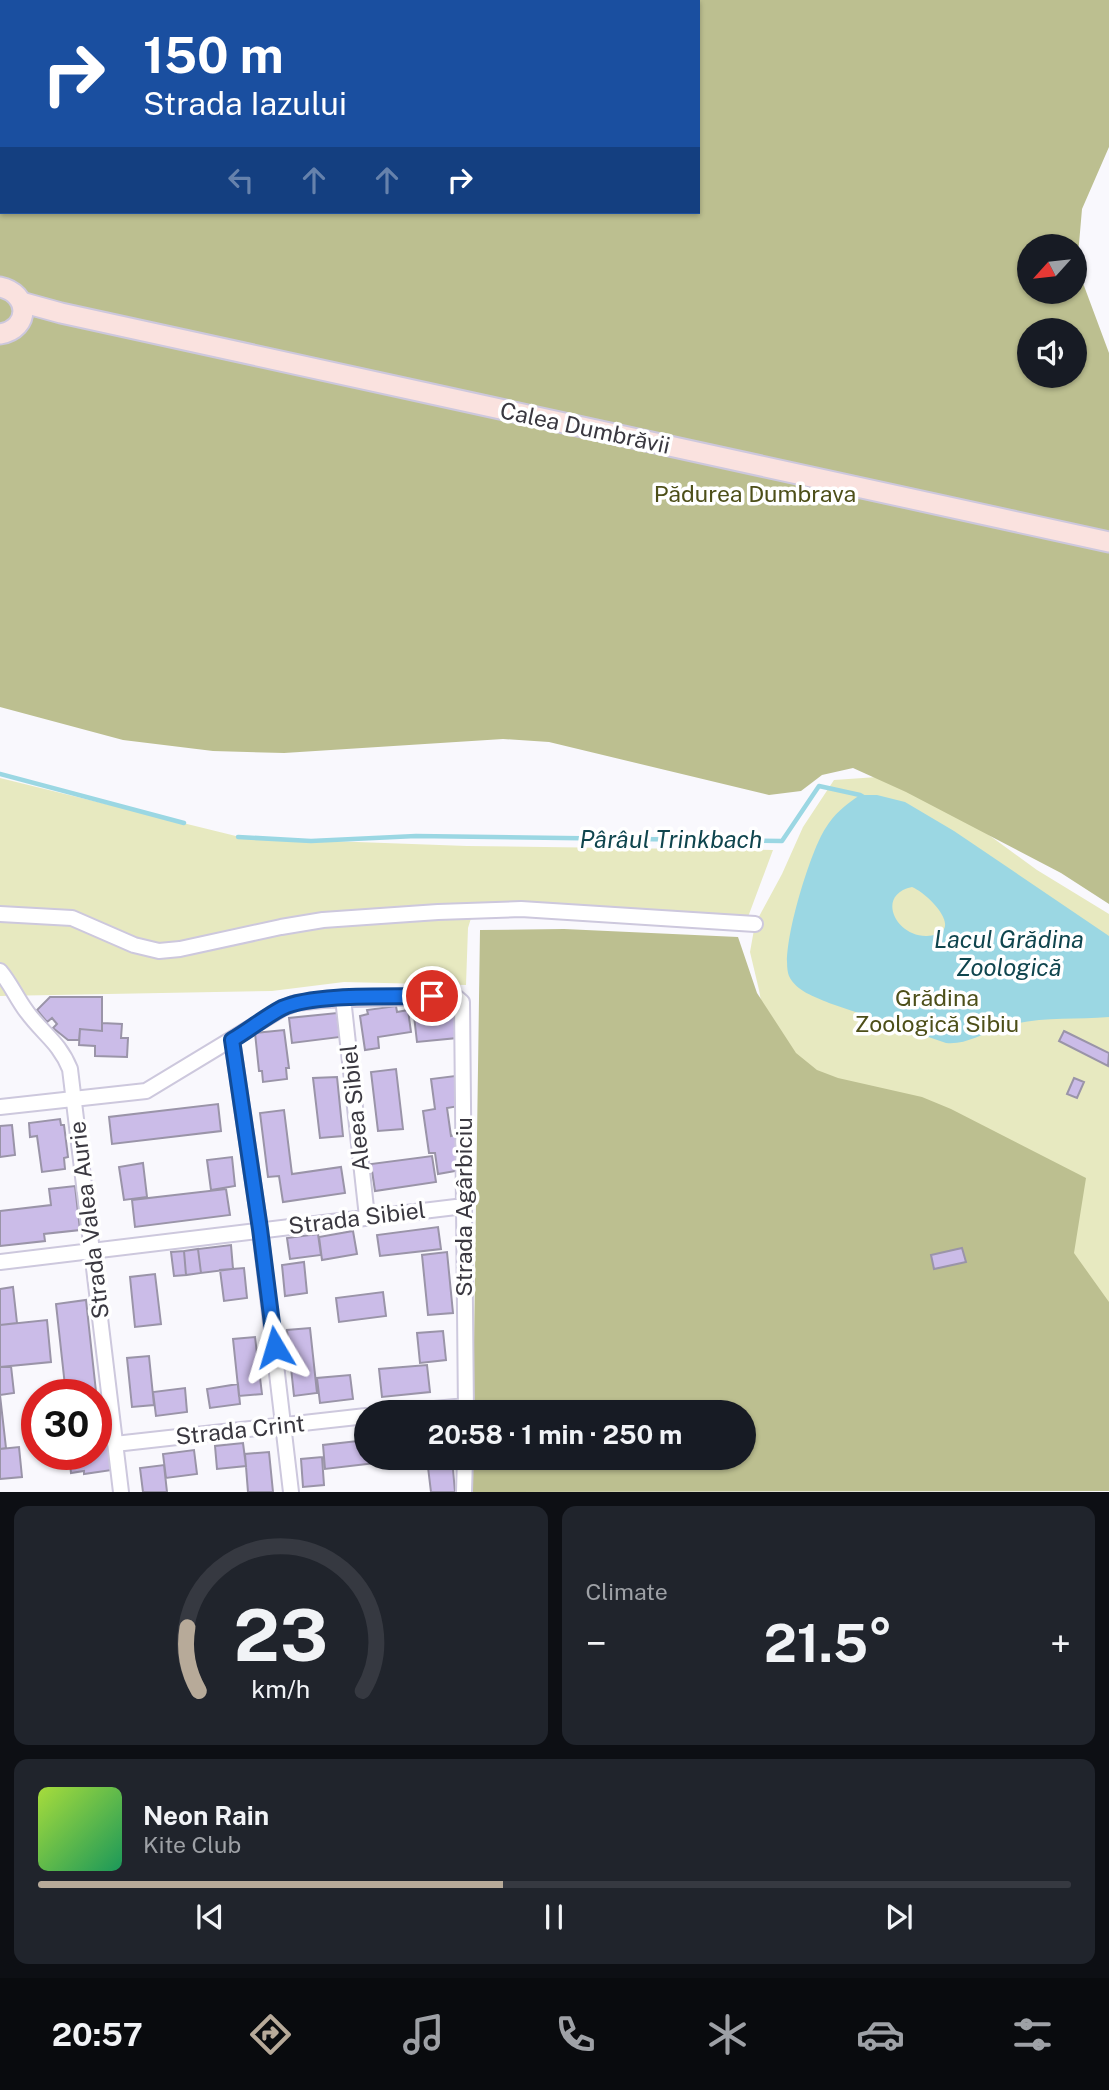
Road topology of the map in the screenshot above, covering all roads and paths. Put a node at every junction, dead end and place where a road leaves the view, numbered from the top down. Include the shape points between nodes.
1 (0, 287) edge
2 (21, 302) junction
3 (61, 313) junction
4 (7, 333) edge
5 (1109, 542) edge
6 (0, 914) edge
7 (755, 924) dead end
8 (0, 971) edge
9 (342, 998) junction
10 (232, 1040) junction
11 (75, 1100) junction
12 (0, 1107) edge
13 (464, 1206) junction
14 (368, 1217) junction
15 (260, 1229) junction
16 (92, 1251) junction
17 (0, 1262) edge
18 (466, 1400) edge
19 (354, 1417) edge
20 (284, 1424) junction
21 (115, 1444) junction
22 (465, 1470) edge
23 (121, 1492) edge
24 (291, 1492) edge
25 (464, 1492) edge

1 - 2 main road
2 - 3 main road, Calea Dumbrăvii
2 - 4 main road via 23,308
3 - 4 main road, Calea Dumbrăvii
3 - 5 main road, Calea Dumbrăvii
6 - 7 street via 72,918 134,945 169,951 323,919 439,912 521,909
8 - 11 street, Strada Valea Aurie via 26,1011 63,1053
9 - 10 street via 283,1008
9 - 13 street, Strada Agârbiciu via 455,996 462,1002
9 - 14 street, Aleea Sibiel
10 - 11 street via 146,1091
10 - 15 street
11 - 12 street
11 - 16 street, Strada Valea Aurie
13 - 14 street, Strada Sibiel
13 - 18 street, Strada Agârbiciu
14 - 15 street, Strada Sibiel
15 - 16 street, Strada Sibiel
15 - 20 street
16 - 17 street, Strada Sibiel
16 - 21 street, Strada Valea Aurie
19 - 20 street, Strada Crint
20 - 21 street, Strada Crint
20 - 24 street
21 - 23 street, Strada Valea Aurie
22 - 25 street

